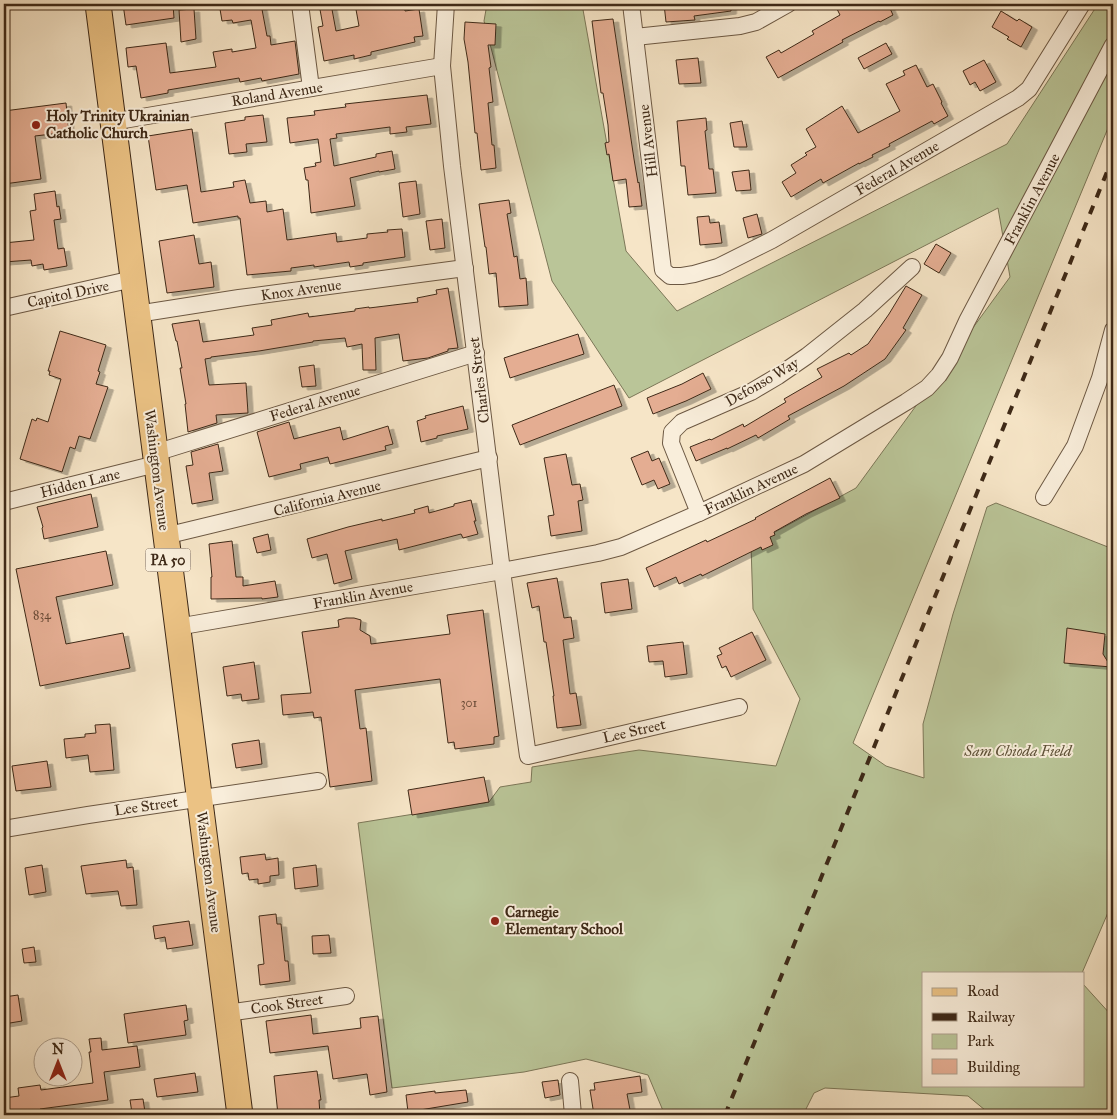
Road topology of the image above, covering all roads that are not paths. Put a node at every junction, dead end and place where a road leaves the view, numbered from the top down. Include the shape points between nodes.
1 (98, 4) edge
2 (300, 4) edge
3 (446, 4) edge
4 (631, 4) edge
5 (788, 4) edge
6 (1082, 4) edge
7 (635, 37) junction
8 (1113, 45) edge
9 (442, 66) junction
10 (311, 88) junction
11 (112, 122) junction
12 (912, 267) dead end
13 (465, 268) junction
14 (670, 276) joint
15 (132, 279) junction
16 (4, 308) edge
17 (137, 314) junction
18 (1113, 330) edge
19 (476, 353) junction
20 (156, 458) junction
21 (488, 458) junction
22 (1044, 496) dead end
23 (4, 502) edge
24 (699, 513) junction
25 (165, 536) junction
26 (502, 571) junction
27 (177, 628) junction
28 (739, 707) dead end
29 (528, 756) joint
30 (318, 781) dead end
31 (200, 798) junction
32 (4, 829) edge
33 (346, 996) dead end
34 (227, 1013) junction
35 (570, 1081) dead end
36 (239, 1115) edge
37 (573, 1115) edge

1 - 11 main road, Washington Avenue / PA 50
2 - 10 street
3 - 9 street, Charles Street
4 - 7 street, Hill Avenue
5 - 7 street via 756,22 740,26
6 - 14 street, Federal Avenue via 1029,89 1018,98 772,240 718,267
7 - 14 street, Hill Avenue via 663,270
8 - 24 street, Franklin Avenue via 939,375 906,402 804,464
9 - 10 street, Roland Avenue
9 - 13 street, Charles Street
10 - 11 street, Roland Avenue
11 - 15 main road, Washington Avenue / PA 50
12 - 24 street, Defonso Way via 865,310 778,376 751,392 682,422 672,432 671,443
13 - 17 street, Knox Avenue
13 - 19 street, Charles Street
15 - 16 street, Capitol Drive
15 - 17 main road, Washington Avenue / PA 50
17 - 20 main road, Washington Avenue / PA 50
18 - 22 street via 1100,378 1075,446
19 - 20 street, Federal Avenue
19 - 21 street, Charles Street
20 - 23 street, Hidden Lane
20 - 25 main road, Washington Avenue / PA 50
21 - 25 street, California Avenue
21 - 26 street, Charles Street
24 - 26 street, Franklin Avenue via 621,547
25 - 27 main road, Washington Avenue / PA 50
26 - 27 street, Franklin Avenue
26 - 29 street, Charles Street
27 - 31 main road, Washington Avenue / PA 50
28 - 29 street, Lee Street
30 - 31 street, Lee Street
31 - 32 street, Lee Street
31 - 34 main road, Washington Avenue / PA 50
33 - 34 street, Cook Street
34 - 36 main road, Washington Avenue / PA 50
35 - 37 street

